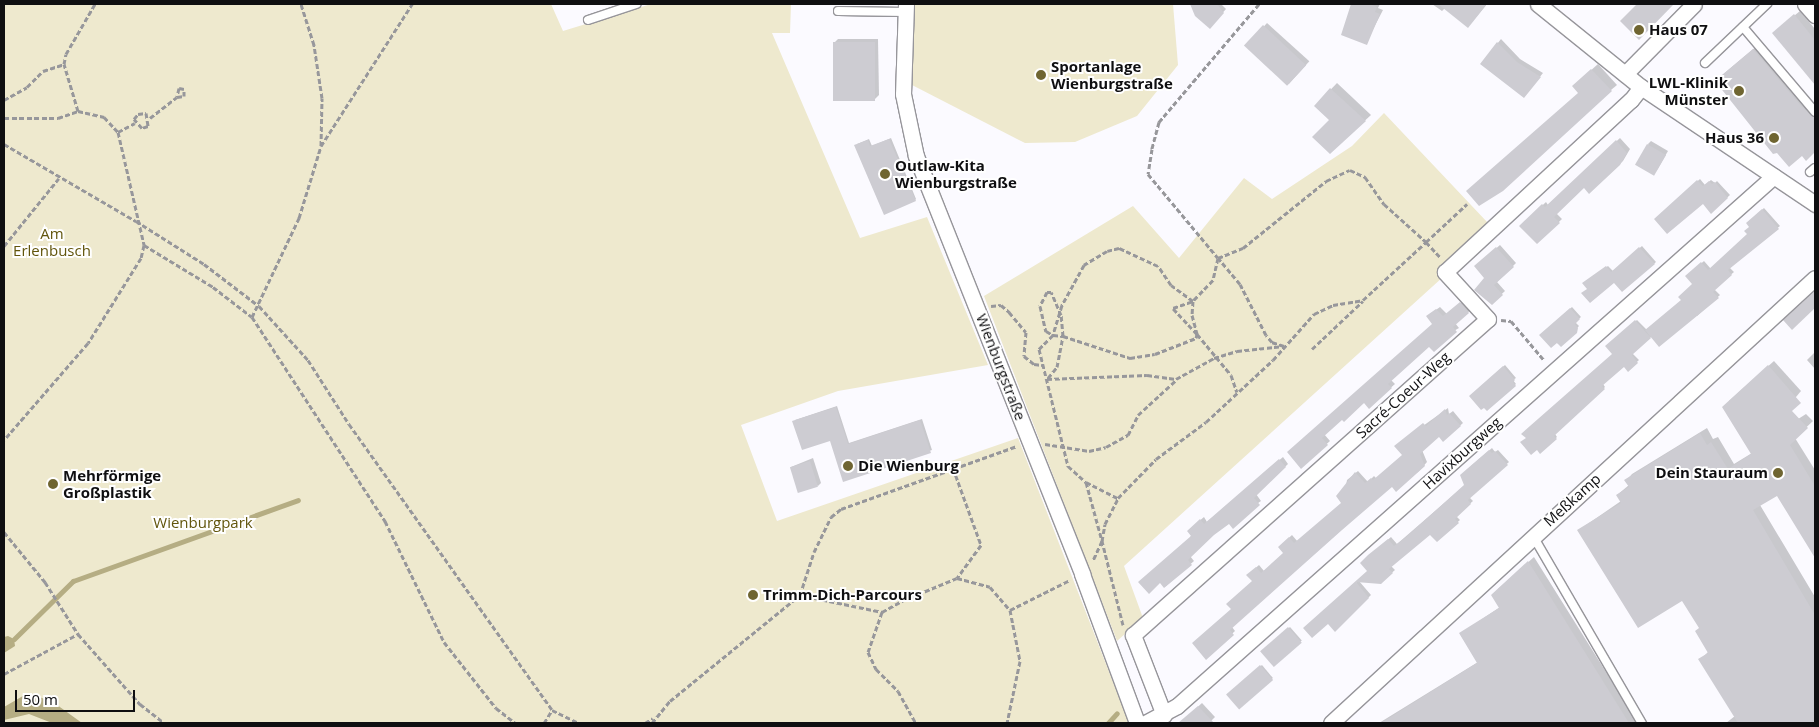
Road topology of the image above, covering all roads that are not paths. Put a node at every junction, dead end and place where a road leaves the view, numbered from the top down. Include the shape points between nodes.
1 (636, 4) edge
2 (1538, 4) edge
3 (1694, 4) edge
4 (1767, 4) edge
5 (1805, 4) edge
6 (906, 8) edge
7 (838, 11) dead end
8 (1815, 15) edge
9 (588, 20) dead end
10 (1744, 26) junction
11 (1705, 63) dead end
12 (1625, 74) junction
13 (1641, 87) junction
14 (1815, 112) edge
15 (1774, 176) junction
16 (1815, 204) edge
17 (1815, 278) edge
18 (1533, 536) junction
19 (1164, 715) junction
20 (1137, 723) edge
21 (1145, 723) edge
22 (1331, 723) edge
23 (1642, 723) edge

1 - 9 lane
2 - 12 street
3 - 12 street
4 - 10 lane
5 - 8 street
6 - 7 lane
6 - 20 street, Wienburgstraße via 903,94 916,156 1082,574
10 - 11 lane
10 - 14 lane
12 - 13 street
13 - 15 street
13 - 19 street, Sacré-Coeur-Weg via 1631,100 1445,272 1488,319 1133,635
15 - 16 street
15 - 19 street, Havixburgweg
17 - 18 street, Meßkamp
18 - 22 street, Meßkamp
18 - 23 lane
19 - 21 street, Havixburgweg

